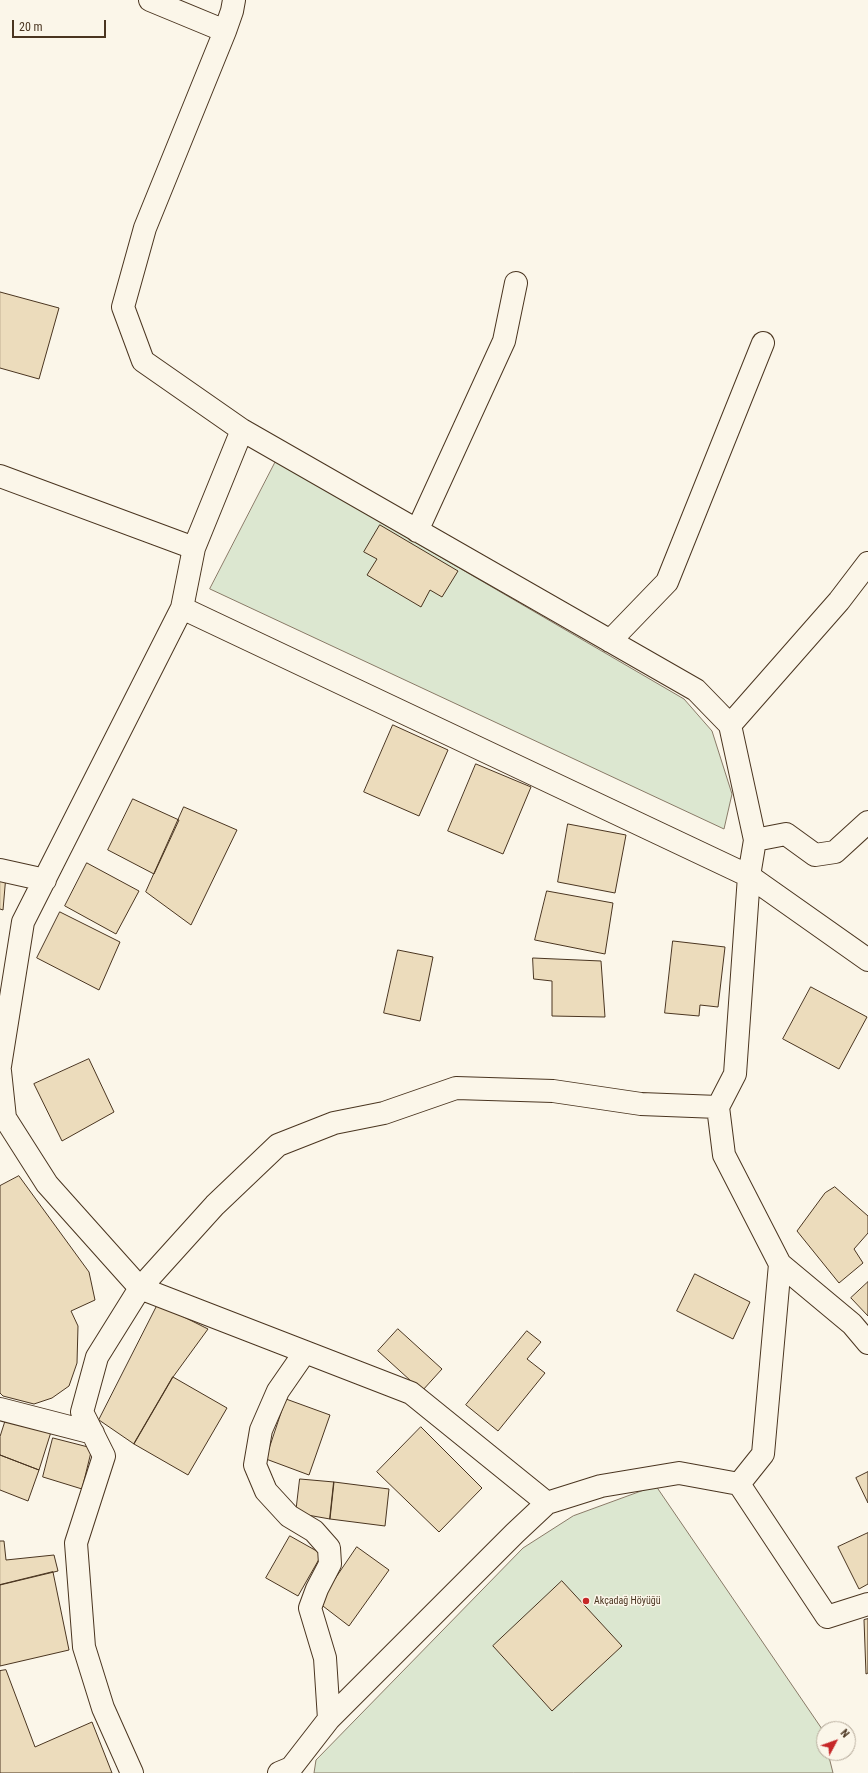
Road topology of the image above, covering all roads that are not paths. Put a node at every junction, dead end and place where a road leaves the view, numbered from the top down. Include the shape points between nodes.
1 (150, 0) edge
2 (234, 0) edge
3 (224, 31) junction
4 (516, 283) dead end
5 (763, 343) dead end
6 (242, 430) junction
7 (0, 476) edge
8 (417, 531) junction
9 (194, 548) junction
10 (868, 563) edge
11 (182, 608) junction
12 (610, 641) junction
13 (730, 725) junction
14 (868, 822) edge
15 (754, 840) junction
16 (0, 870) edge
17 (749, 876) junction
18 (45, 880) junction
19 (868, 960) edge
20 (0, 1066) edge
21 (0, 1071) edge
22 (718, 1107) junction
23 (2, 1127) edge
24 (780, 1264) junction
25 (140, 1288) junction
26 (868, 1342) edge
27 (305, 1352) junction
28 (0, 1409) edge
29 (93, 1433) junction
30 (739, 1484) junction
31 (547, 1503) junction
32 (868, 1604) edge
33 (330, 1719) junction
34 (132, 1773) edge
35 (279, 1773) edge

1 - 3 street
2 - 3 street
3 - 6 street via 145,228 123,307 143,361
4 - 8 street via 504,341
5 - 12 street via 667,582
6 - 8 street
6 - 9 street
7 - 9 street
8 - 12 street
9 - 11 street
10 - 13 street via 839,602
11 - 17 street
11 - 18 street
12 - 13 street via 696,690
13 - 15 street
14 - 15 street via 835,852 815,855 786,834
15 - 17 street
16 - 18 street
17 - 19 street
17 - 22 street via 735,1074
18 - 20 street via 23,922
21 - 23 street
22 - 24 street via 724,1155
22 - 25 street via 641,1104 553,1091 456,1088 384,1113 334,1123 278,1145 215,1205
23 - 25 street via 47,1184
24 - 26 street via 852,1324
24 - 30 street via 763,1454
25 - 27 street
25 - 29 street via 97,1356 82,1412
27 - 31 street via 411,1392
27 - 33 street via 272,1404 261,1430 255,1465 266,1491 289,1516 314,1531 329,1548 330,1564 310,1608 325,1658
28 - 29 street
29 - 34 street via 104,1456 76,1543 84,1647 103,1708
30 - 31 street via 679,1473 601,1486
30 - 32 street via 827,1617
31 - 33 street via 514,1533
33 - 35 street via 291,1768

